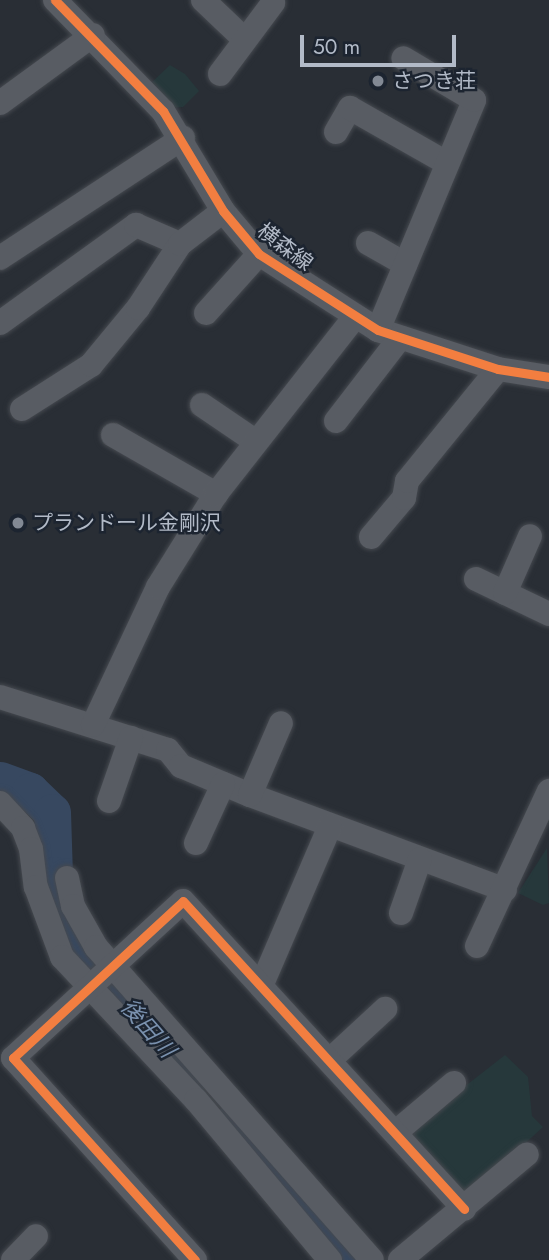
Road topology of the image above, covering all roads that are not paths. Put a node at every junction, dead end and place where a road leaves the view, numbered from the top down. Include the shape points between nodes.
1 (55, 0) edge
2 (204, 0) edge
3 (273, 4) dead end
4 (93, 35) junction
5 (244, 39) junction
6 (403, 58) dead end
7 (220, 74) dead end
8 (0, 103) edge
9 (336, 132) dead end
10 (183, 138) junction
11 (447, 163) junction
12 (223, 211) junction
13 (368, 243) dead end
14 (180, 244) junction
15 (259, 254) junction
16 (0, 258) edge
17 (405, 264) junction
18 (206, 313) dead end
19 (355, 317) junction
20 (0, 323) edge
21 (389, 334) junction
22 (498, 369) junction
23 (549, 377) edge
24 (202, 405) dead end
25 (22, 409) dead end
26 (336, 421) dead end
27 (113, 435) dead end
28 (255, 441) junction
29 (216, 494) junction
30 (530, 536) dead end
31 (371, 537) dead end
32 (476, 579) dead end
33 (505, 593) junction
34 (549, 614) edge
35 (0, 697) edge
36 (281, 723) dead end
37 (93, 725) junction
38 (131, 738) junction
39 (223, 784) junction
40 (549, 791) edge
41 (250, 795) junction
42 (109, 801) dead end
43 (0, 803) edge
44 (330, 826) junction
45 (540, 837) edge
46 (196, 843) dead end
47 (420, 859) junction
48 (67, 878) dead end
49 (505, 890) junction
50 (401, 913) dead end
51 (477, 946) dead end
52 (103, 977) junction
53 (262, 984) junction
54 (385, 1009) dead end
55 (331, 1059) junction
56 (454, 1083) dead end
57 (396, 1132) junction
58 (527, 1154) dead end
59 (464, 1209) junction
60 (36, 1236) dead end
61 (13, 1260) edge
62 (195, 1260) edge
63 (330, 1260) edge
64 (372, 1260) edge
65 (400, 1260) edge

1 - 4 street, 横森線
2 - 5 street
3 - 5 street
4 - 8 street
4 - 10 street, 横森線
5 - 7 street
6 - 11 street via 474,100
9 - 11 street via 351,108
10 - 12 street, 横森線
10 - 16 street
11 - 17 street
12 - 14 street
12 - 15 street, 横森線
13 - 17 street
14 - 20 street via 136,226
14 - 25 street via 138,308 91,365
15 - 18 street
15 - 19 street, 横森線
17 - 21 street
19 - 21 street, 横森線
19 - 28 street
21 - 22 street, 横森線
21 - 26 street
22 - 23 street, 横森線
22 - 31 street via 407,481 404,498
24 - 28 street
27 - 29 street
28 - 29 street
29 - 37 street via 158,587
30 - 33 street
32 - 33 street
33 - 34 street
35 - 37 street
36 - 41 street
37 - 38 street
38 - 39 street via 168,750 181,766
38 - 42 street
39 - 41 street
39 - 46 street
40 - 45 street
41 - 44 street
43 - 52 street via 23,828 36,887 62,957
44 - 47 street
44 - 53 street
45 - 49 street
47 - 49 street
47 - 50 street
48 - 52 street
49 - 51 street
52 - 53 street via 183,901
52 - 62 street via 13,1058
52 - 63 street via 196,1100
52 - 64 street
53 - 55 street
54 - 55 street
55 - 57 street
56 - 57 street
57 - 59 street
58 - 59 street
59 - 65 street
60 - 61 street

